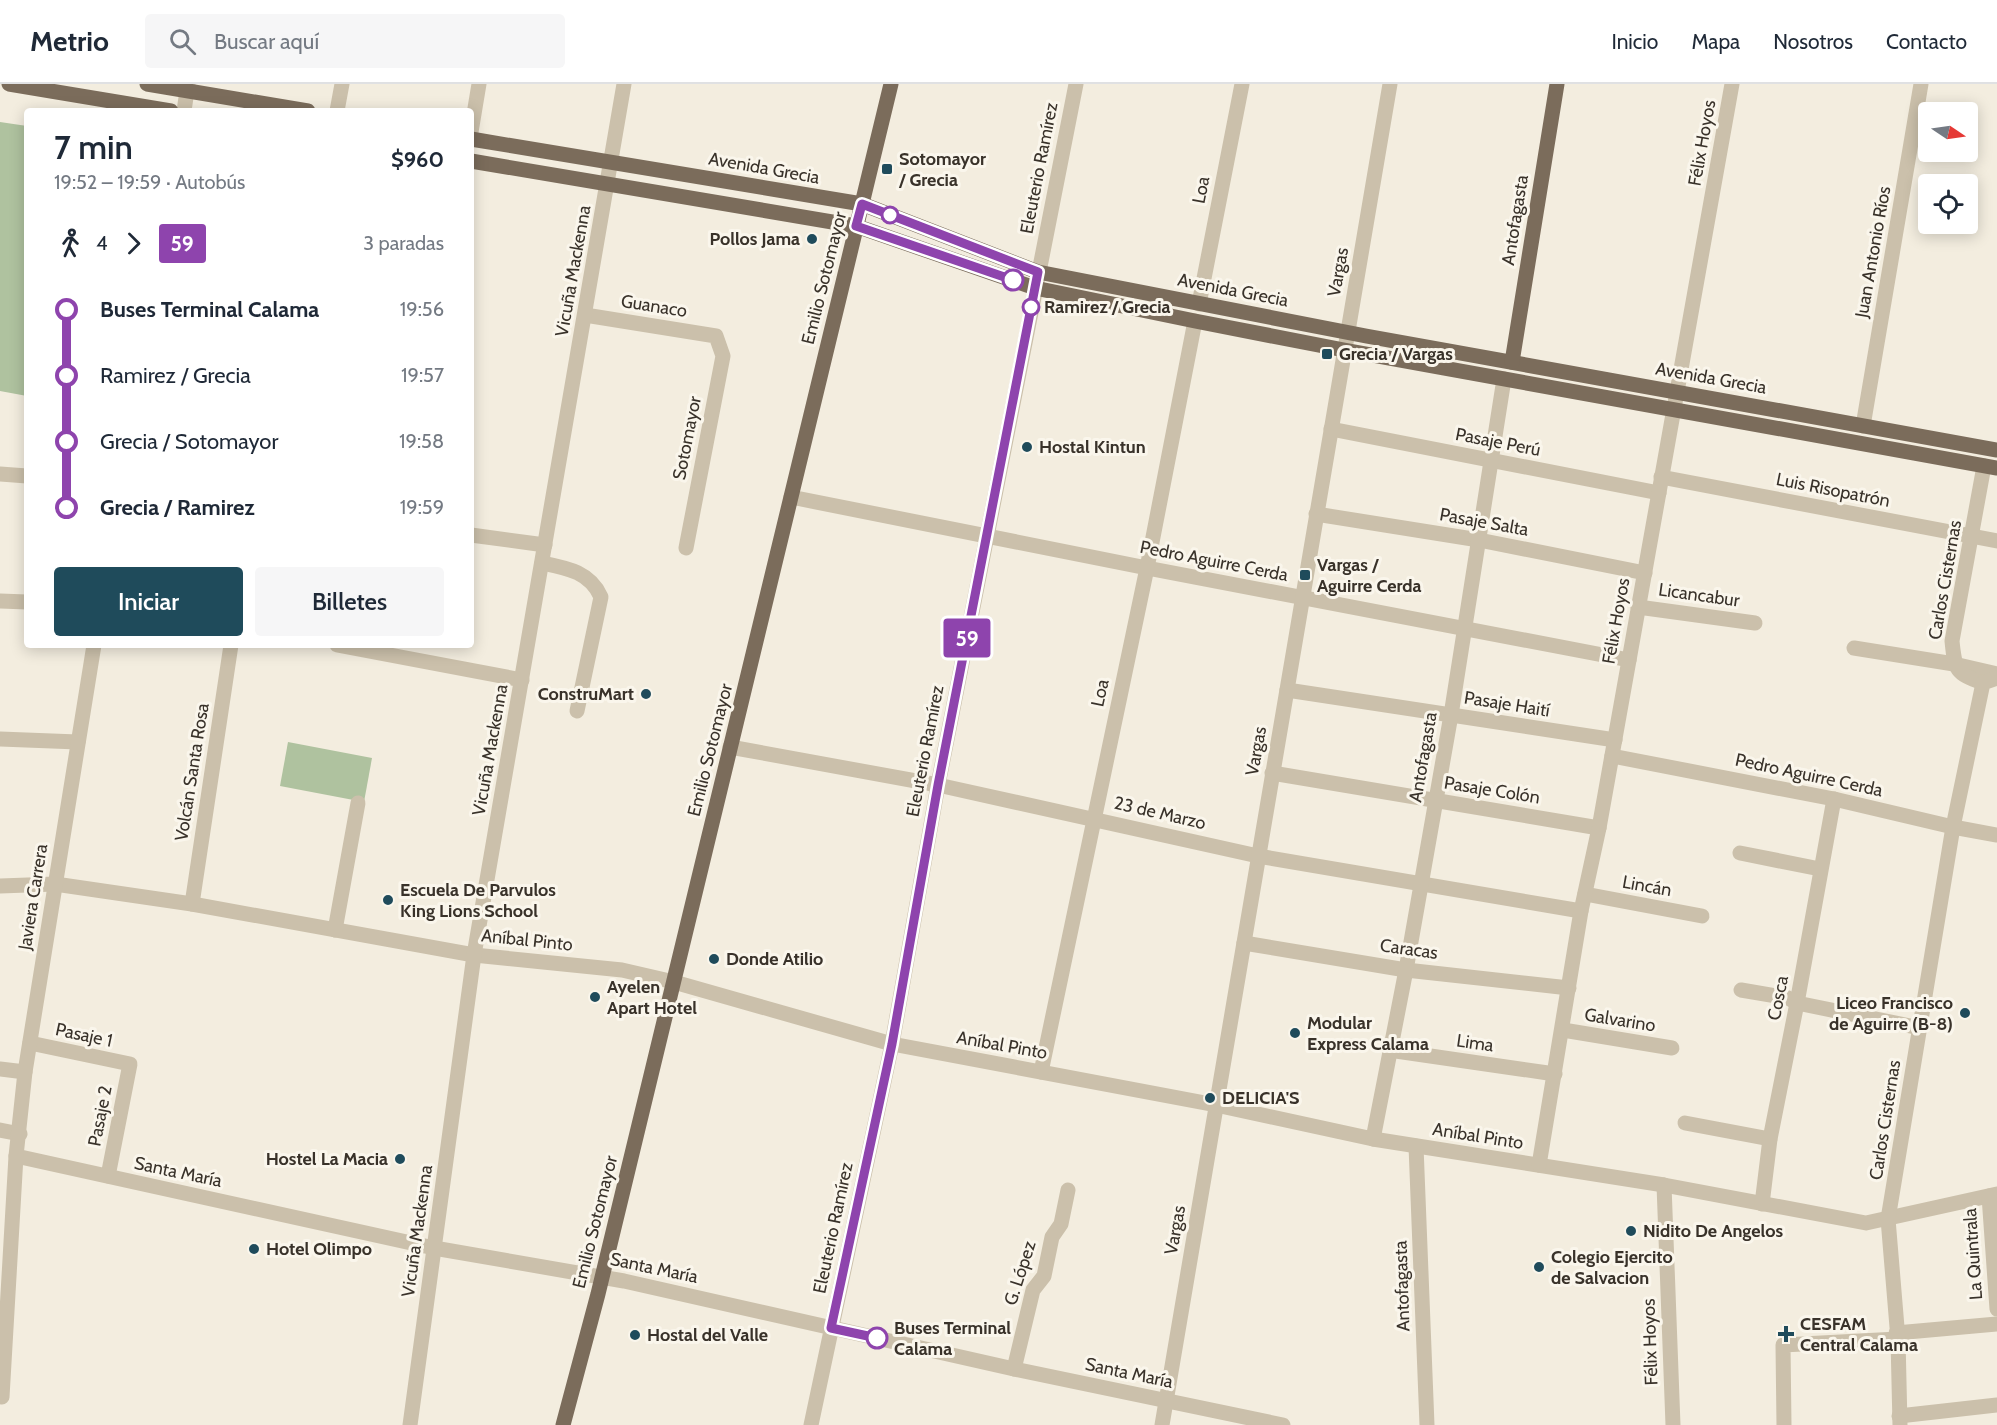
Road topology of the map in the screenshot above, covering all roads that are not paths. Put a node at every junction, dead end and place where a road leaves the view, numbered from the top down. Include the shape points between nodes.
1 (9, 84) edge
2 (147, 84) edge
3 (342, 84) edge
4 (479, 84) edge
5 (624, 84) edge
6 (891, 84) edge
7 (1076, 84) edge
8 (1242, 84) edge
9 (1390, 84) edge
10 (1557, 84) edge
11 (1732, 84) edge
12 (1921, 84) edge
13 (188, 87) edge
14 (153, 108) edge
15 (184, 108) edge
16 (293, 108) edge
17 (338, 108) edge
18 (474, 114) edge
19 (474, 139) edge
20 (474, 162) edge
21 (611, 162) junction
22 (608, 184) junction
23 (862, 204) junction
24 (856, 226) junction
25 (1038, 272) junction
26 (1035, 288) junction
27 (1199, 304) junction
28 (585, 315) junction
29 (1195, 321) junction
30 (1347, 333) junction
31 (716, 336) joint
32 (1344, 350) junction
33 (1512, 362) junction
34 (1504, 379) junction
35 (1677, 392) junction
36 (1674, 410) junction
37 (1863, 426) junction
38 (1331, 429) junction
39 (1997, 450) edge
40 (1491, 460) junction
41 (1990, 467) edge
42 (0, 474) edge
43 (24, 476) edge
44 (1660, 485) junction
45 (791, 497) junction
46 (1316, 514) junction
47 (474, 535) edge
48 (987, 537) junction
49 (1972, 537) junction
50 (1479, 540) junction
51 (1997, 541) edge
52 (545, 545) junction
53 (686, 548) dead end
54 (542, 563) junction
55 (1147, 568) junction
56 (1645, 573) junction
57 (1302, 598) junction
58 (0, 601) edge
59 (24, 602) edge
60 (1638, 607) junction
61 (1755, 623) dead end
62 (1465, 627) junction
63 (94, 648) edge
64 (231, 648) edge
65 (1854, 648) dead end
66 (380, 649) edge
67 (1629, 660) junction
68 (1954, 664) junction
69 (1992, 678) edge
70 (522, 680) junction
71 (1287, 690) junction
72 (577, 711) dead end
73 (1451, 715) junction
74 (0, 740) edge
75 (1615, 740) junction
76 (78, 742) junction
77 (730, 747) junction
78 (1612, 756) junction
79 (1272, 773) junction
80 (938, 785) junction
81 (1834, 799) junction
82 (1435, 801) junction
83 (358, 803) dead end
84 (1094, 818) junction
85 (1953, 827) junction
86 (1599, 828) junction
87 (1997, 835) edge
88 (1740, 854) dead end
89 (1258, 856) junction
90 (1820, 869) junction
91 (55, 884) junction
92 (1420, 884) junction
93 (0, 886) edge
94 (1585, 894) junction
95 (192, 904) junction
96 (1581, 911) junction
97 (1702, 916) dead end
98 (335, 930) junction
99 (1244, 943) junction
100 (474, 955) junction
101 (1406, 970) junction
102 (674, 982) junction
103 (1569, 988) junction
104 (1742, 990) dead end
105 (1797, 1003) junction
106 (1920, 1028) junction
107 (1563, 1030) junction
108 (30, 1043) junction
109 (892, 1044) junction
110 (1672, 1048) dead end
111 (1389, 1050) junction
112 (130, 1064) joint
113 (0, 1069) edge
114 (25, 1072) junction
115 (1041, 1072) junction
116 (1555, 1074) junction
117 (1216, 1105) junction
118 (1685, 1123) dead end
119 (0, 1130) edge
120 (20, 1134) junction
121 (1373, 1139) junction
122 (1770, 1139) junction
123 (1416, 1146) junction
124 (16, 1156) junction
125 (1539, 1165) junction
126 (108, 1176) junction
127 (1664, 1185) junction
128 (1068, 1190) dead end
129 (1993, 1195) edge
130 (1762, 1204) junction
131 (1888, 1219) junction
132 (6, 1235) edge
133 (434, 1248) junction
134 (601, 1277) junction
135 (1997, 1308) edge
136 (1997, 1324) edge
137 (831, 1328) junction
138 (1897, 1336) junction
139 (1014, 1369) junction
140 (2, 1397) dead end
141 (1166, 1401) junction
142 (1997, 1405) edge
143 (1900, 1420) edge
144 (1257, 1423) edge
145 (410, 1425) edge
146 (563, 1425) edge
147 (811, 1425) edge
148 (1162, 1425) edge
149 (1282, 1425) edge
150 (1427, 1425) edge
151 (1673, 1425) edge
152 (1784, 1425) edge

1 - 14 main road
2 - 13 main road
3 - 17 street
4 - 18 street
5 - 21 street, Vicuña Mackenna
6 - 23 main road, Emilio Sotomayor
7 - 25 street, Eleuterio Ramírez
8 - 27 street, Loa
9 - 30 street, Vargas
10 - 33 main road, Antofagasta
11 - 35 street, Félix Hoyos
12 - 37 street, Juan Antonio Ríos
13 - 15 street
13 - 16 main road
19 - 21 main road, Avenida Grecia
20 - 22 main road, Avenida Grecia
21 - 22 street, Vicuña Mackenna
21 - 23 main road, Avenida Grecia
22 - 24 main road, Avenida Grecia
22 - 28 street, Vicuña Mackenna
23 - 24 main road, Emilio Sotomayor
23 - 25 main road, Avenida Grecia
24 - 26 main road, Avenida Grecia
24 - 45 main road, Emilio Sotomayor
25 - 26 street, Eleuterio Ramírez
25 - 27 main road, Avenida Grecia
26 - 29 main road, Avenida Grecia
26 - 48 street, Eleuterio Ramírez
27 - 30 main road, Avenida Grecia
28 - 31 street, Guanaco
28 - 52 street, Vicuña Mackenna
29 - 32 main road, Avenida Grecia
29 - 55 street, Loa
30 - 32 street, Vargas
30 - 33 main road, Avenida Grecia
31 - 53 street, Sotomayor via 723,356
32 - 34 main road, Avenida Grecia
32 - 38 street, Vargas
33 - 35 main road, Avenida Grecia
34 - 36 main road, Avenida Grecia
34 - 40 street, Antofagasta
35 - 36 street, Félix Hoyos
35 - 37 main road, Avenida Grecia
36 - 41 main road, Avenida Grecia
36 - 44 street, Félix Hoyos
37 - 39 main road, Avenida Grecia
38 - 40 street, Pasaje Perú
38 - 46 street, Vargas
40 - 44 street, Pasaje Perú
40 - 50 street, Antofagasta
41 - 49 street, Carlos Cisternas
42 - 43 street
44 - 49 street, Luis Risopatrón
44 - 56 street, Félix Hoyos
45 - 48 street, Pedro Aguirre Cerda
45 - 77 main road, Emilio Sotomayor
46 - 50 street, Pasaje Salta
46 - 57 street, Vargas
47 - 52 street
48 - 55 street, Pedro Aguirre Cerda
48 - 80 street, Eleuterio Ramírez
49 - 51 street, Luis Risopatrón
49 - 68 street, Carlos Cisternas via 1952,641
50 - 56 street, Pasaje Salta
50 - 62 street, Antofagasta
52 - 54 street, Vicuña Mackenna
54 - 70 street, Vicuña Mackenna
54 - 72 street via 574,569 592,582 601,597
55 - 57 street, Pedro Aguirre Cerda
55 - 84 street, Loa
56 - 60 street, Félix Hoyos
57 - 62 street, Pedro Aguirre Cerda
57 - 71 street, Vargas
58 - 59 street
60 - 61 street, Licancabur
60 - 67 street, Félix Hoyos
62 - 67 street, Pedro Aguirre Cerda
62 - 73 street, Antofagasta
63 - 76 street, Javiera Carrera
64 - 95 street, Volcán Santa Rosa
65 - 68 street
66 - 70 street
67 - 75 street, Félix Hoyos
68 - 69 street, Carlos Cisternas via 1965,676
69 - 85 street, Carlos Cisternas
70 - 100 street, Vicuña Mackenna
71 - 73 street, Pasaje Haití
71 - 79 street, Vargas
73 - 75 street, Pasaje Haití
73 - 82 street, Antofagasta
74 - 76 street
75 - 78 street, Félix Hoyos
76 - 91 street, Javiera Carrera
77 - 80 street, 23 de Marzo
77 - 102 main road, Emilio Sotomayor
78 - 81 street, Pedro Aguirre Cerda
78 - 86 street, Félix Hoyos
79 - 82 street, Pasaje Colón
79 - 89 street, Vargas
80 - 84 street, 23 de Marzo
80 - 109 street, Eleuterio Ramírez
81 - 85 street, Pedro Aguirre Cerda
81 - 90 street, Cosca
82 - 86 street, Pasaje Colón
82 - 92 street, Antofagasta
83 - 98 street
84 - 89 street, 23 de Marzo
84 - 115 street, Loa
85 - 87 street, Pedro Aguirre Cerda
85 - 106 street, Carlos Cisternas
86 - 94 street, Félix Hoyos
88 - 90 street
89 - 92 street, 23 de Marzo
89 - 99 street, Vargas
90 - 105 street, Cosca
91 - 93 street, Aníbal Pinto
91 - 95 street, Aníbal Pinto
91 - 108 street, Javiera Carrera
92 - 96 street, 23 de Marzo
92 - 101 street, Antofagasta
94 - 96 street, Félix Hoyos
94 - 97 street, Lincán
95 - 98 street, Aníbal Pinto
96 - 103 street, Félix Hoyos
98 - 100 street, Aníbal Pinto
99 - 101 street, Caracas
99 - 117 street, Vargas
100 - 102 street, Aníbal Pinto via 622,970
100 - 133 street, Vicuña Mackenna
101 - 103 street, Caracas
101 - 111 street, Antofagasta
102 - 109 street, Aníbal Pinto
102 - 134 main road, Emilio Sotomayor
103 - 107 street, Félix Hoyos
104 - 105 street
105 - 106 street
105 - 122 street, Cosca
106 - 131 street, Carlos Cisternas
107 - 110 street, Galvarino
107 - 116 street, Félix Hoyos
108 - 112 street, Pasaje 1
108 - 114 street, Javiera Carrera
109 - 115 street, Aníbal Pinto
109 - 137 street, Eleuterio Ramírez
111 - 116 street, Lima
111 - 121 street, Antofagasta
112 - 126 street, Pasaje 2
113 - 114 street
114 - 120 street, Javiera Carrera
115 - 117 street, Aníbal Pinto
116 - 125 street, Félix Hoyos
117 - 121 street, Aníbal Pinto
117 - 141 street, Vargas
118 - 122 street
119 - 120 street
120 - 124 street, Javiera Carrera
121 - 123 street, Aníbal Pinto
122 - 130 street, Cosca
123 - 125 street, Aníbal Pinto
123 - 150 street, Antofagasta
124 - 126 street, Santa María
124 - 132 street, Javiera Carrera
125 - 127 street, Aníbal Pinto
126 - 133 street, Santa María
127 - 130 street, Aníbal Pinto
127 - 151 street, Félix Hoyos
128 - 139 street, G. López via 1044,1276 1033,1290
129 - 131 street, Aníbal Pinto
129 - 135 street, La Quintrala
130 - 131 street, Aníbal Pinto via 1866,1223
131 - 138 street, Carlos Cisternas
132 - 140 street, Javiera Carrera
133 - 134 street, Santa María
133 - 145 street, Vicuña Mackenna
134 - 137 street, Santa María
134 - 146 main road, Emilio Sotomayor
136 - 138 street
137 - 139 street, Santa María
137 - 147 street, Eleuterio Ramírez
138 - 143 street, Carlos Cisternas
138 - 152 street via 1783,1345
139 - 141 street, Santa María
141 - 144 street, Santa María
141 - 148 street, Vargas
142 - 143 street
144 - 149 street, Santa María

